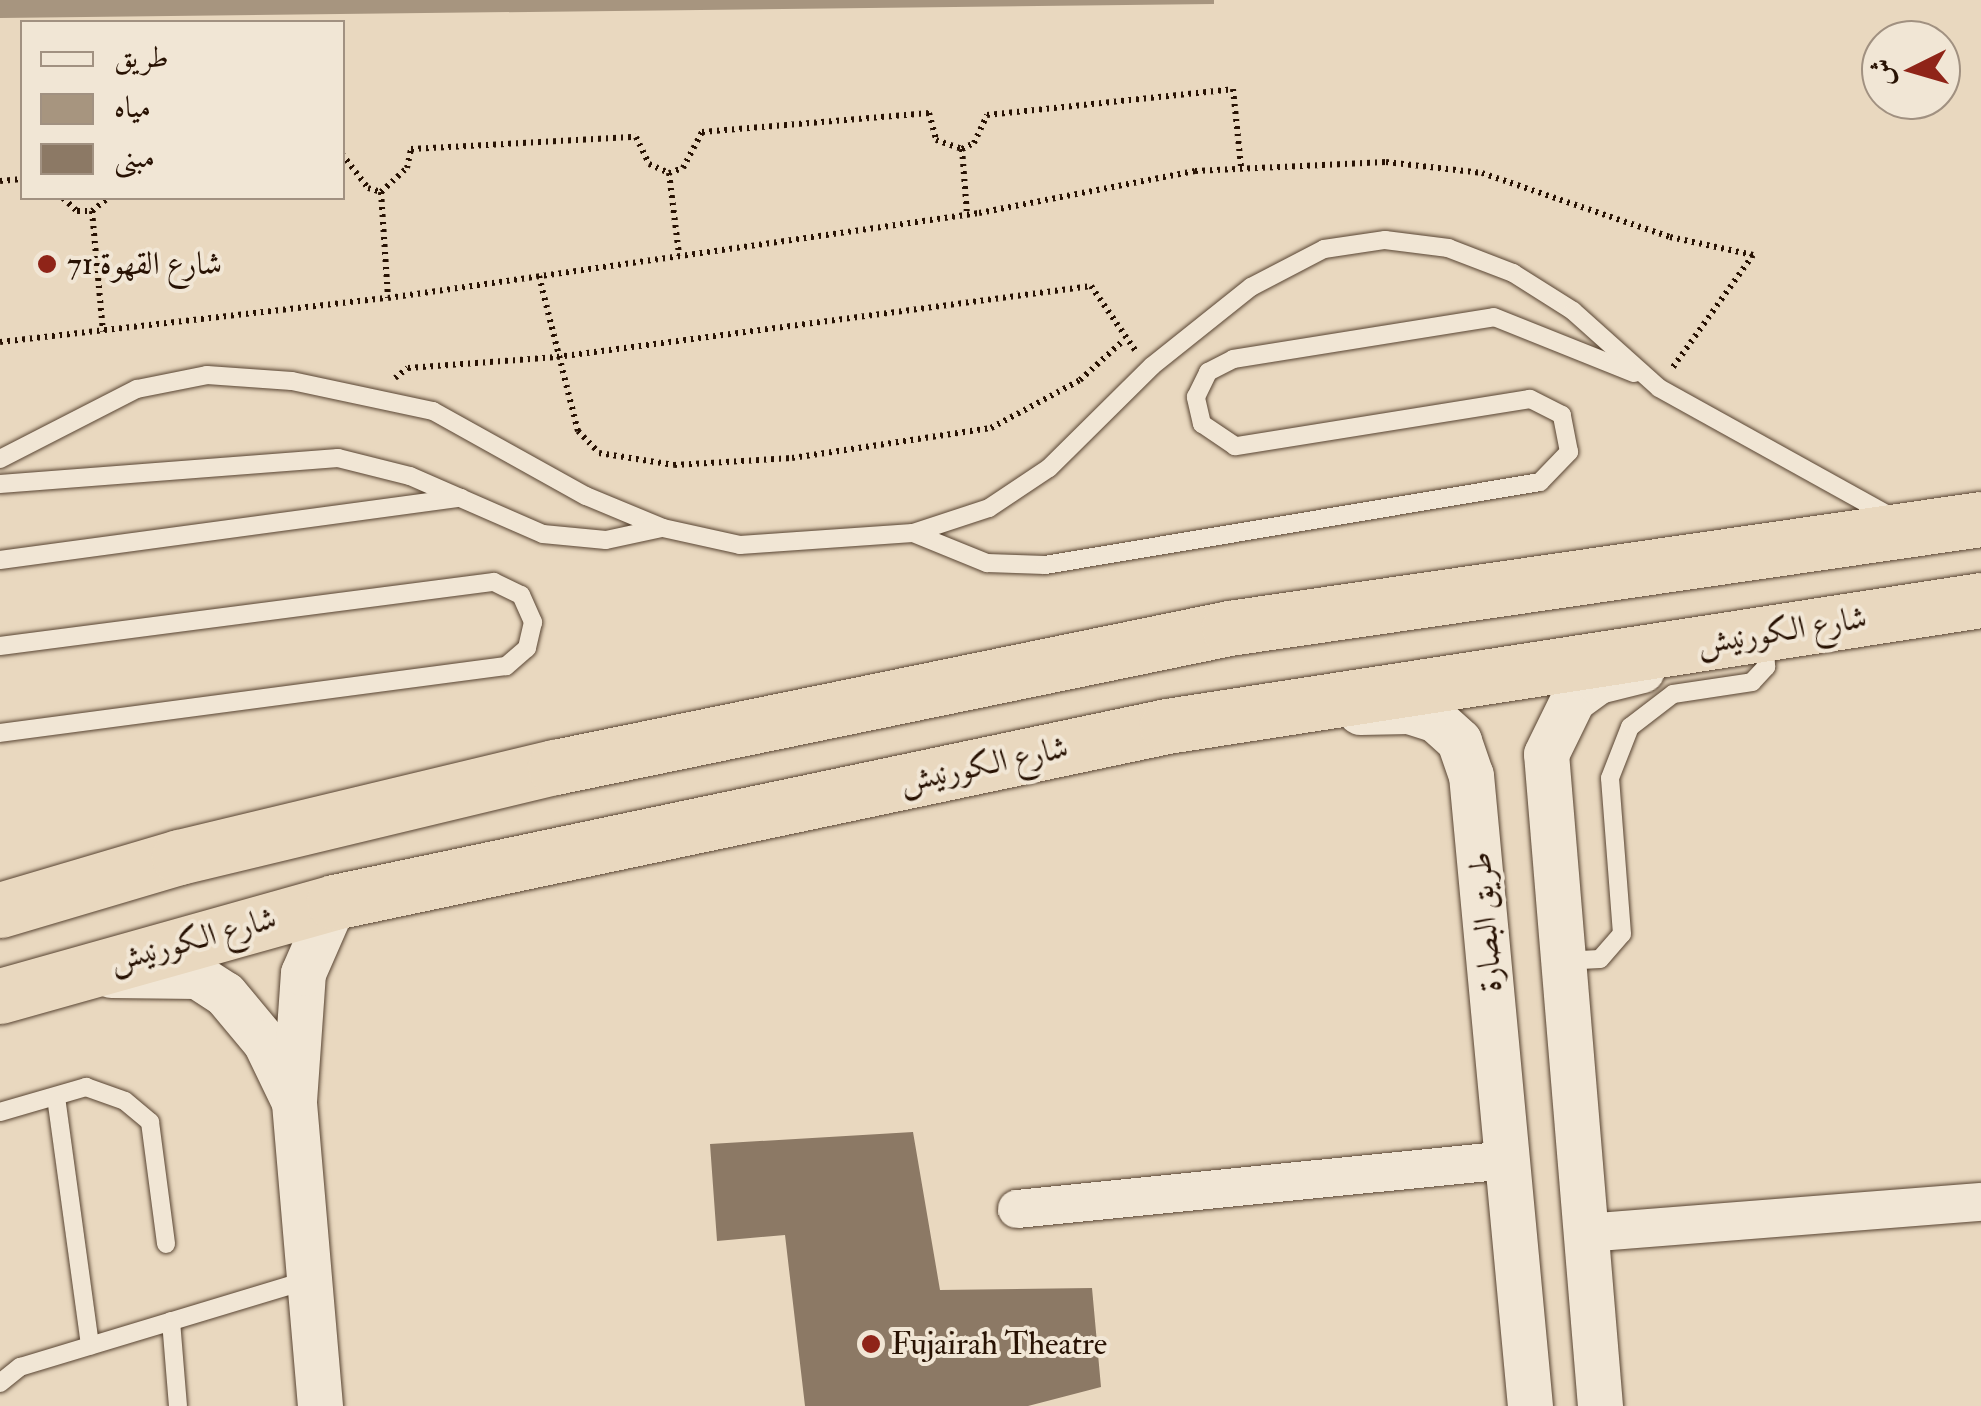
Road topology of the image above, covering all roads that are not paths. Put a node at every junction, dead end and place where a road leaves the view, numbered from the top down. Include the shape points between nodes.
1 (1639, 375) junction
2 (0, 459) edge
3 (0, 484) edge
4 (461, 498) junction
5 (1981, 520) edge
6 (662, 528) junction
7 (1912, 528) junction
8 (913, 532) junction
9 (0, 560) edge
10 (1981, 600) edge
11 (1760, 635) junction
12 (0, 646) edge
13 (1167, 726) junction
14 (0, 733) edge
15 (334, 902) junction
16 (0, 910) edge
17 (1486, 914) junction
18 (1561, 960) junction
19 (67, 975) junction
20 (0, 996) edge
21 (56, 1097) junction
22 (294, 1101) junction
23 (0, 1112) edge
24 (1508, 1160) junction
25 (1981, 1202) edge
26 (1017, 1209) dead end
27 (1585, 1233) junction
28 (166, 1244) dead end
29 (310, 1280) junction
30 (1520, 1310) junction
31 (171, 1322) junction
32 (90, 1346) junction
33 (0, 1384) edge
34 (178, 1406) edge
35 (320, 1406) edge
36 (1530, 1406) edge
37 (1551, 1406) edge
38 (1600, 1406) edge

1 - 7 lane
1 - 8 lane via 1573,311 1513,273 1448,248 1385,240 1324,249 1251,287 1152,366 1049,468 990,508
1 - 8 lane via 1494,316 1232,359 1208,372 1196,397 1202,424 1222,442 1249,446 1530,398 1562,415 1569,452 1540,482 1044,565 988,562
2 - 6 lane via 137,388 207,375 374,394 433,411 586,496
3 - 4 lane via 313,457 386,468
4 - 6 lane via 543,534 576,540
4 - 9 lane
5 - 7 highway
6 - 8 lane via 740,545
7 - 16 highway via 1210,632 555,767 180,857
10 - 11 highway, شارع الكورنيش
11 - 13 highway, شارع الكورنيش
11 - 18 street via 1726,656 1598,681 1572,699 1555,724 1546,784
11 - 18 lane via 1766,667 1752,682 1673,694 1630,727 1610,778 1622,934 1600,959
12 - 14 lane via 494,582 521,595 533,622 527,648 506,666
13 - 15 highway, شارع الكورنيش
13 - 17 street, طريق البصارة via 1266,726 1382,709 1436,720 1459,742 1471,775
15 - 19 highway, شارع الكورنيش
15 - 22 street via 303,973
17 - 18 street via 1500,901 1524,902
17 - 24 street, طريق البصارة
18 - 27 street
19 - 20 highway, شارع الكورنيش
19 - 22 street via 197,976 226,994 265,1042
21 - 23 lane
21 - 28 lane via 86,1086 125,1101 150,1122
21 - 32 lane
22 - 29 street
24 - 26 street
24 - 30 street, طريق البصارة
25 - 27 street
27 - 38 street
29 - 31 lane
29 - 35 street
30 - 36 street, طريق البصارة
30 - 37 street
31 - 32 lane
31 - 34 lane
32 - 33 lane via 20,1367

